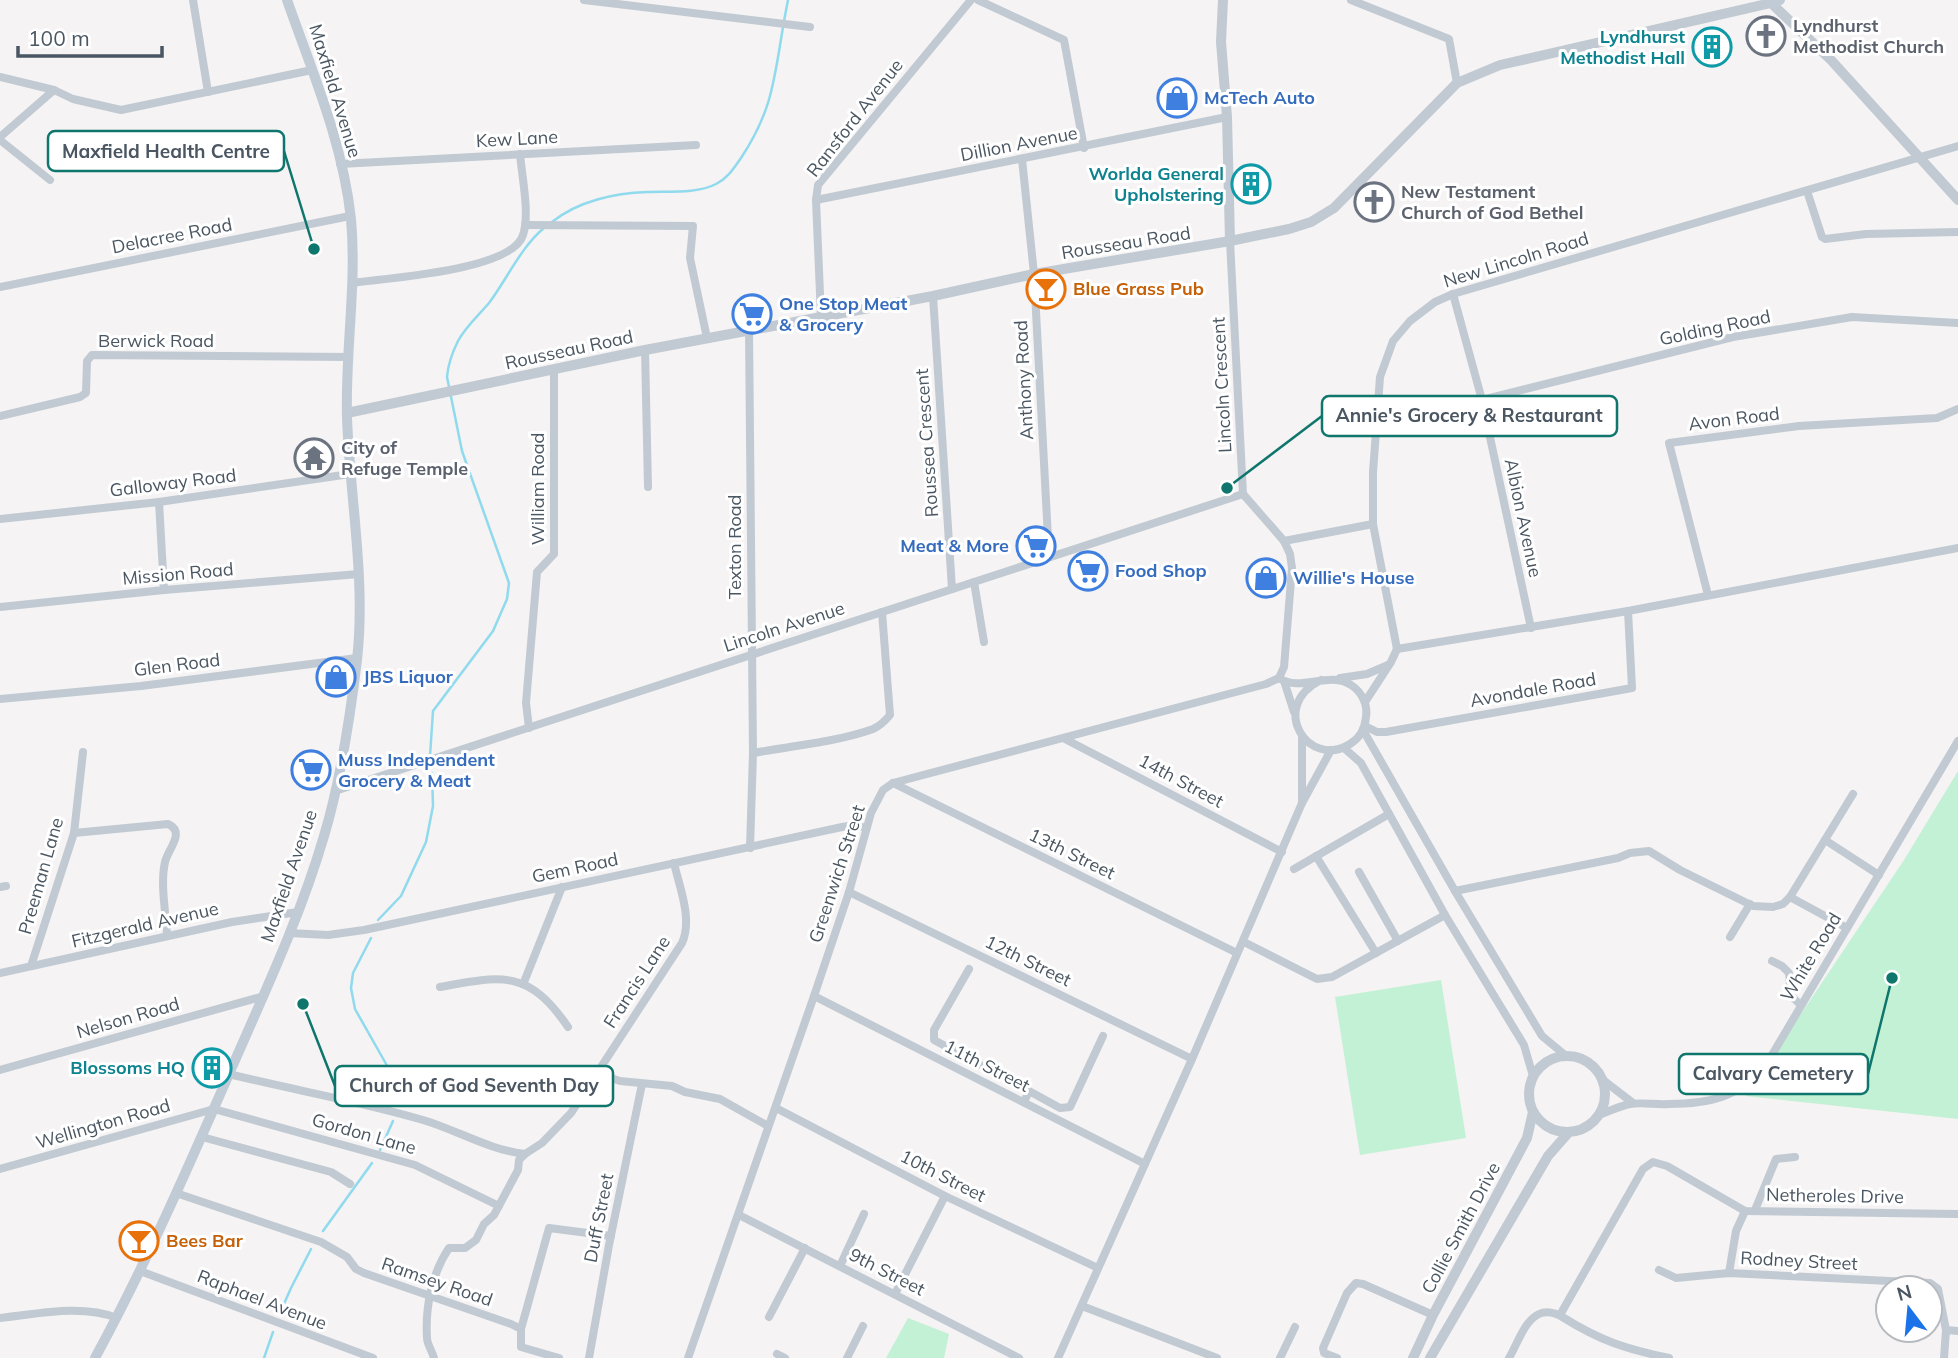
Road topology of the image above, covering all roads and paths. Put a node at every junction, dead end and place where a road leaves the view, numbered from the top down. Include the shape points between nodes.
1 (193, 0) edge
2 (287, 0) edge
3 (584, 0) edge
4 (971, 0) edge
5 (978, 0) edge
6 (1223, 0) edge
7 (1351, 0) edge
8 (1773, 1) edge
9 (609, 2) edge
10 (810, 27) dead end
11 (312, 70) junction
12 (0, 77) edge
13 (1457, 83) junction
14 (54, 90) junction
15 (208, 92) junction
16 (1227, 117) junction
17 (0, 138) edge
18 (696, 145) dead end
19 (1958, 146) edge
20 (1084, 148) junction
21 (520, 154) junction
22 (1022, 159) junction
23 (1921, 159) junction
24 (340, 164) junction
25 (50, 180) dead end
26 (1807, 191) junction
27 (817, 200) junction
28 (1958, 200) edge
29 (351, 216) junction
30 (525, 225) junction
31 (1958, 232) edge
32 (1230, 242) junction
33 (1034, 274) junction
34 (352, 283) junction
35 (0, 288) edge
36 (1453, 293) junction
37 (933, 296) junction
38 (821, 317) junction
39 (1958, 323) edge
40 (749, 330) junction
41 (707, 338) junction
42 (645, 350) junction
43 (349, 357) junction
44 (554, 369) junction
45 (1482, 400) junction
46 (1958, 409) edge
47 (347, 413) junction
48 (0, 416) edge
49 (350, 474) junction
50 (649, 487) dead end
51 (1243, 494) junction
52 (159, 502) junction
53 (0, 519) edge
54 (1373, 524) junction
55 (1284, 541) junction
56 (1958, 548) edge
57 (1049, 557) junction
58 (359, 574) junction
59 (974, 582) junction
60 (952, 589) junction
61 (164, 590) junction
62 (1709, 595) junction
63 (0, 607) edge
64 (1628, 611) junction
65 (882, 612) junction
66 (1531, 628) junction
67 (984, 642) dead end
68 (1396, 649) junction
69 (751, 655) junction
70 (357, 658) junction
71 (1391, 662) junction
72 (1281, 679) junction
73 (1334, 679) junction
74 (1321, 680) junction
75 (0, 699) edge
76 (1365, 702) junction
77 (1296, 722) junction
78 (529, 727) junction
79 (1364, 728) junction
80 (1302, 736) junction
81 (1065, 739) junction
82 (1958, 741) edge
83 (1344, 748) junction
84 (1331, 750) junction
85 (83, 752) dead end
86 (753, 753) junction
87 (893, 783) junction
88 (335, 791) junction
89 (1853, 794) dead end
90 (1302, 803) junction
91 (1389, 814) junction
92 (866, 828) junction
93 (74, 832) junction
94 (1825, 840) junction
95 (750, 848) junction
96 (1282, 852) junction
97 (1316, 856) junction
98 (674, 863) junction
99 (1294, 869) dead end
100 (1359, 872) dead end
101 (1879, 875) junction
102 (562, 887) junction
103 (1455, 891) junction
104 (849, 892) junction
105 (1790, 897) junction
106 (1750, 904) junction
107 (298, 912) junction
108 (1445, 915) junction
109 (1847, 928) junction
110 (289, 933) junction
111 (167, 935) junction
112 (1730, 937) dead end
113 (1398, 941) junction
114 (1244, 942) junction
115 (1237, 953) junction
116 (1376, 953) junction
117 (1772, 961) dead end
118 (31, 967) junction
119 (969, 969) dead end
120 (0, 973) edge
121 (524, 982) junction
122 (440, 987) dead end
123 (264, 996) junction
124 (814, 996) junction
125 (1801, 1005) junction
126 (568, 1027) dead end
127 (1103, 1036) dead end
128 (1565, 1055) junction
129 (1192, 1059) junction
130 (0, 1070) edge
131 (596, 1073) junction
132 (229, 1074) junction
133 (1533, 1076) junction
134 (1603, 1080) junction
135 (642, 1084) junction
136 (1029, 1091) junction
137 (1024, 1102) junction
138 (1633, 1103) junction
139 (776, 1108) junction
140 (214, 1109) junction
141 (1533, 1112) junction
142 (1599, 1115) junction
143 (768, 1126) junction
144 (1569, 1132) junction
145 (202, 1137) junction
146 (525, 1154) junction
147 (1795, 1157) dead end
148 (1145, 1164) junction
149 (0, 1169) edge
150 (350, 1184) dead end
151 (176, 1193) junction
152 (945, 1196) junction
153 (499, 1206) junction
154 (1755, 1210) junction
155 (1745, 1211) junction
156 (864, 1214) dead end
157 (1958, 1214) edge
158 (739, 1215) junction
159 (611, 1236) junction
160 (805, 1248) junction
161 (839, 1266) junction
162 (1098, 1268) junction
163 (1659, 1269) dead end
164 (140, 1271) junction
165 (1729, 1273) junction
166 (895, 1294) junction
167 (430, 1297) junction
168 (1082, 1306) junction
169 (1433, 1315) junction
170 (1560, 1315) junction
171 (769, 1317) dead end
172 (0, 1318) edge
173 (117, 1318) junction
174 (863, 1326) dead end
175 (1296, 1327) dead end
176 (521, 1329) junction
177 (1946, 1330) junction
178 (1958, 1331) edge
179 (96, 1358) edge
180 (373, 1358) edge
181 (434, 1358) edge
182 (559, 1358) edge
183 (589, 1358) edge
184 (688, 1358) edge
185 (847, 1358) edge
186 (1019, 1358) edge
187 (1058, 1358) edge
188 (1217, 1358) edge
189 (1280, 1358) edge
190 (1337, 1358) edge
191 (1413, 1358) edge
192 (1430, 1358) edge
193 (1509, 1358) edge
194 (1669, 1358) edge
195 (1944, 1358) edge

1 - 15 street
2 - 11 main road, Maxfield Avenue
3 - 9 street
4 - 27 street, Ransford Avenue via 818,186
5 - 20 street via 1064,40
6 - 16 street
7 - 13 street via 1449,40
8 - 13 street, Rousseau Road via 1500,65
8 - 23 street
9 - 10 street
11 - 15 street
11 - 24 main road, Maxfield Avenue
12 - 14 street
13 - 32 street, Rousseau Road via 1334,208 1311,222
14 - 15 street via 121,110
14 - 17 street
16 - 20 street, Dillion Avenue
16 - 32 street
17 - 25 street
18 - 21 street, Kew Lane
19 - 23 street, New Lincoln Road
20 - 22 street, Dillion Avenue
21 - 24 street, Kew Lane
21 - 30 street
22 - 27 street, Dillion Avenue
22 - 33 street, Anthony Road
23 - 26 street, New Lincoln Road
23 - 28 street
24 - 29 main road, Maxfield Avenue
26 - 31 street via 1825,240 1866,234
26 - 36 street, New Lincoln Road
27 - 38 street, Ransford Avenue
29 - 34 main road, Maxfield Avenue
29 - 35 street, Delacree Road
30 - 34 street via 522,239 493,260
30 - 41 street via 693,226 690,258
32 - 33 street, Rousseau Road
32 - 51 street, Lincoln Crescent
33 - 37 street, Rousseau Road
33 - 57 street, Anthony Road
34 - 43 main road, Maxfield Avenue
36 - 45 street, Albion Avenue
36 - 54 street, New Lincoln Road via 1410,321 1392,341 1380,377
37 - 38 street, Rousseau Road
37 - 60 street, Roussea Crescent
38 - 40 street, Rousseau Road
39 - 45 street, Golding Road via 1852,317 1733,337
40 - 41 street, Rousseau Road
40 - 69 street, Texton Road
41 - 42 street, Rousseau Road
42 - 44 street, Rousseau Road
42 - 50 street
43 - 47 main road, Maxfield Avenue
43 - 48 street, Berwick Road via 92,355 87,361 86,393 80,397
44 - 47 street, Rousseau Road
44 - 78 street, William Road via 554,554 537,572 526,704
45 - 66 street, Albion Avenue
46 - 62 street, Avon Road via 1937,418 1799,426 1669,443
47 - 49 main road, Maxfield Avenue
49 - 52 street, Galloway Road
49 - 58 main road, Maxfield Avenue
51 - 55 street
51 - 57 street, Lincoln Avenue
52 - 53 street, Galloway Road
52 - 61 street
54 - 55 street
54 - 68 street, New Lincoln Road
55 - 72 street via 1292,568
56 - 62 street
57 - 59 street, Lincoln Avenue
58 - 61 street, Mission Road
58 - 70 main road, Maxfield Avenue
59 - 60 street, Lincoln Avenue
59 - 67 street
60 - 65 street, Lincoln Avenue
61 - 63 street, Mission Road
62 - 64 street
64 - 66 street
64 - 79 street, Avondale Road via 1632,688 1385,732
65 - 69 street, Lincoln Avenue
65 - 86 street via 890,715 882,724
66 - 68 street
68 - 71 street
69 - 78 street, Lincoln Avenue
69 - 86 street, Texton Road
70 - 75 street, Glen Road
70 - 88 main road, Maxfield Avenue
71 - 73 street via 1367,674
71 - 76 street
72 - 74 street
72 - 77 street
72 - 81 street
73 - 74 street
73 - 76 street via 1353,686
74 - 77 street via 1300,696
76 - 79 street
77 - 80 street
78 - 88 street, Lincoln Avenue
79 - 83 street
79 - 103 street
80 - 84 street via 1315,747
80 - 90 street
81 - 87 street
81 - 96 street, 14th Street
82 - 101 street, White Road
83 - 84 street
83 - 91 street via 1361,763
84 - 90 street
85 - 93 street, Preeman Lane
86 - 95 street, Texton Road
87 - 92 street, Greenwich Street via 878,797
87 - 115 street, 13th Street
88 - 107 main road, Maxfield Avenue
89 - 94 street
90 - 96 street
91 - 97 street
91 - 108 street
92 - 95 street, Gem Road via 855,825
92 - 104 street, Greenwich Street
93 - 111 street via 173,826 176,837 164,866
93 - 118 street, Preeman Lane
94 - 101 street
94 - 105 street
95 - 98 street, Gem Road
96 - 114 street
97 - 99 street
97 - 116 street
98 - 102 street, Gem Road
98 - 131 street, Francis Lane via 684,903 685,936
100 - 113 street
101 - 109 street, White Road
102 - 110 street, Gem Road via 364,930 328,935
102 - 121 street
103 - 106 street via 1649,851
103 - 128 street via 1542,1036
104 - 124 street, Greenwich Street
104 - 129 street, 12th Street
105 - 106 street via 1773,907
105 - 109 street
106 - 112 street
107 - 110 main road, Maxfield Avenue
107 - 111 street, Fitzgerald Avenue
108 - 113 street
108 - 133 street via 1524,1045
109 - 125 street, White Road
110 - 123 main road, Maxfield Avenue
111 - 118 street, Fitzgerald Avenue
113 - 116 street
114 - 115 street
114 - 116 street via 1317,979 1332,977
115 - 129 street
117 - 125 street via 1789,973 1788,990
118 - 120 street, Fitzgerald Avenue
119 - 136 street via 934,1030 934,1040
121 - 122 street via 481,979
121 - 126 street via 552,1004
123 - 130 street, Nelson Road
123 - 132 main road, Maxfield Avenue
124 - 137 street, 11th Street
124 - 139 street, Greenwich Street
125 - 138 street, White Road via 1766,1065 1739,1091 1703,1102
127 - 136 street via 1070,1107 1060,1108
128 - 133 street via 1541,1065
128 - 134 street via 1584,1059
129 - 148 street
131 - 135 street
131 - 146 street, Francis Lane via 564,1120
132 - 140 main road, Maxfield Avenue
132 - 146 street via 390,1110
133 - 141 street via 1528,1094
134 - 138 street
134 - 142 street via 1604,1104
135 - 143 street via 672,1086 720,1099
135 - 159 street, Duff Street
136 - 137 street
137 - 148 street, 11th Street
138 - 142 street, White Road
139 - 143 street, Greenwich Street
139 - 152 street, 10th Street
140 - 145 main road, Maxfield Avenue
140 - 149 street, Wellington Road
140 - 153 street, Gordon Lane via 415,1165
141 - 144 street via 1552,1129
141 - 169 street, Collie Smith Drive via 1527,1138
142 - 144 street
143 - 158 street, Greenwich Street
144 - 192 street, Collie Smith Drive via 1548,1156
145 - 150 street via 331,1172
145 - 151 main road, Maxfield Avenue
146 - 153 street
147 - 154 street via 1776,1159
148 - 162 street
151 - 164 main road, Maxfield Avenue
151 - 167 street, Ramsey Road via 321,1242 347,1257 356,1269
152 - 162 street, 10th Street
152 - 166 street
153 - 167 street via 475,1240 465,1248 449,1248
154 - 155 street, Netheroles Drive
154 - 157 street, Netheroles Drive
155 - 165 street via 1736,1231
155 - 170 street, Netheroles Drive via 1653,1162 1643,1169
156 - 161 street
158 - 160 street, 9th Street
158 - 184 street, Greenwich Street
159 - 176 street via 548,1229
159 - 183 street, Duff Street
160 - 161 street, 9th Street
160 - 171 street
161 - 166 street, 9th Street
162 - 168 street
163 - 165 street, Rodney Street via 1676,1278
164 - 173 main road, Maxfield Avenue
164 - 180 street, Raphael Avenue
165 - 177 street, Rodney Street via 1930,1283 1938,1289
166 - 186 street, 9th Street
167 - 176 street, Ramsey Road
167 - 181 street via 427,1341
168 - 187 street
168 - 188 street
169 - 190 street via 1356,1283 1323,1348
169 - 191 street, Collie Smith Drive
170 - 193 street via 1540,1313 1531,1319
170 - 194 street via 1607,1342
172 - 173 street via 86,1311
173 - 179 main road, Maxfield Avenue
174 - 185 street
175 - 189 street
176 - 182 street via 521,1347
177 - 178 street
177 - 195 street, Rodney Street

